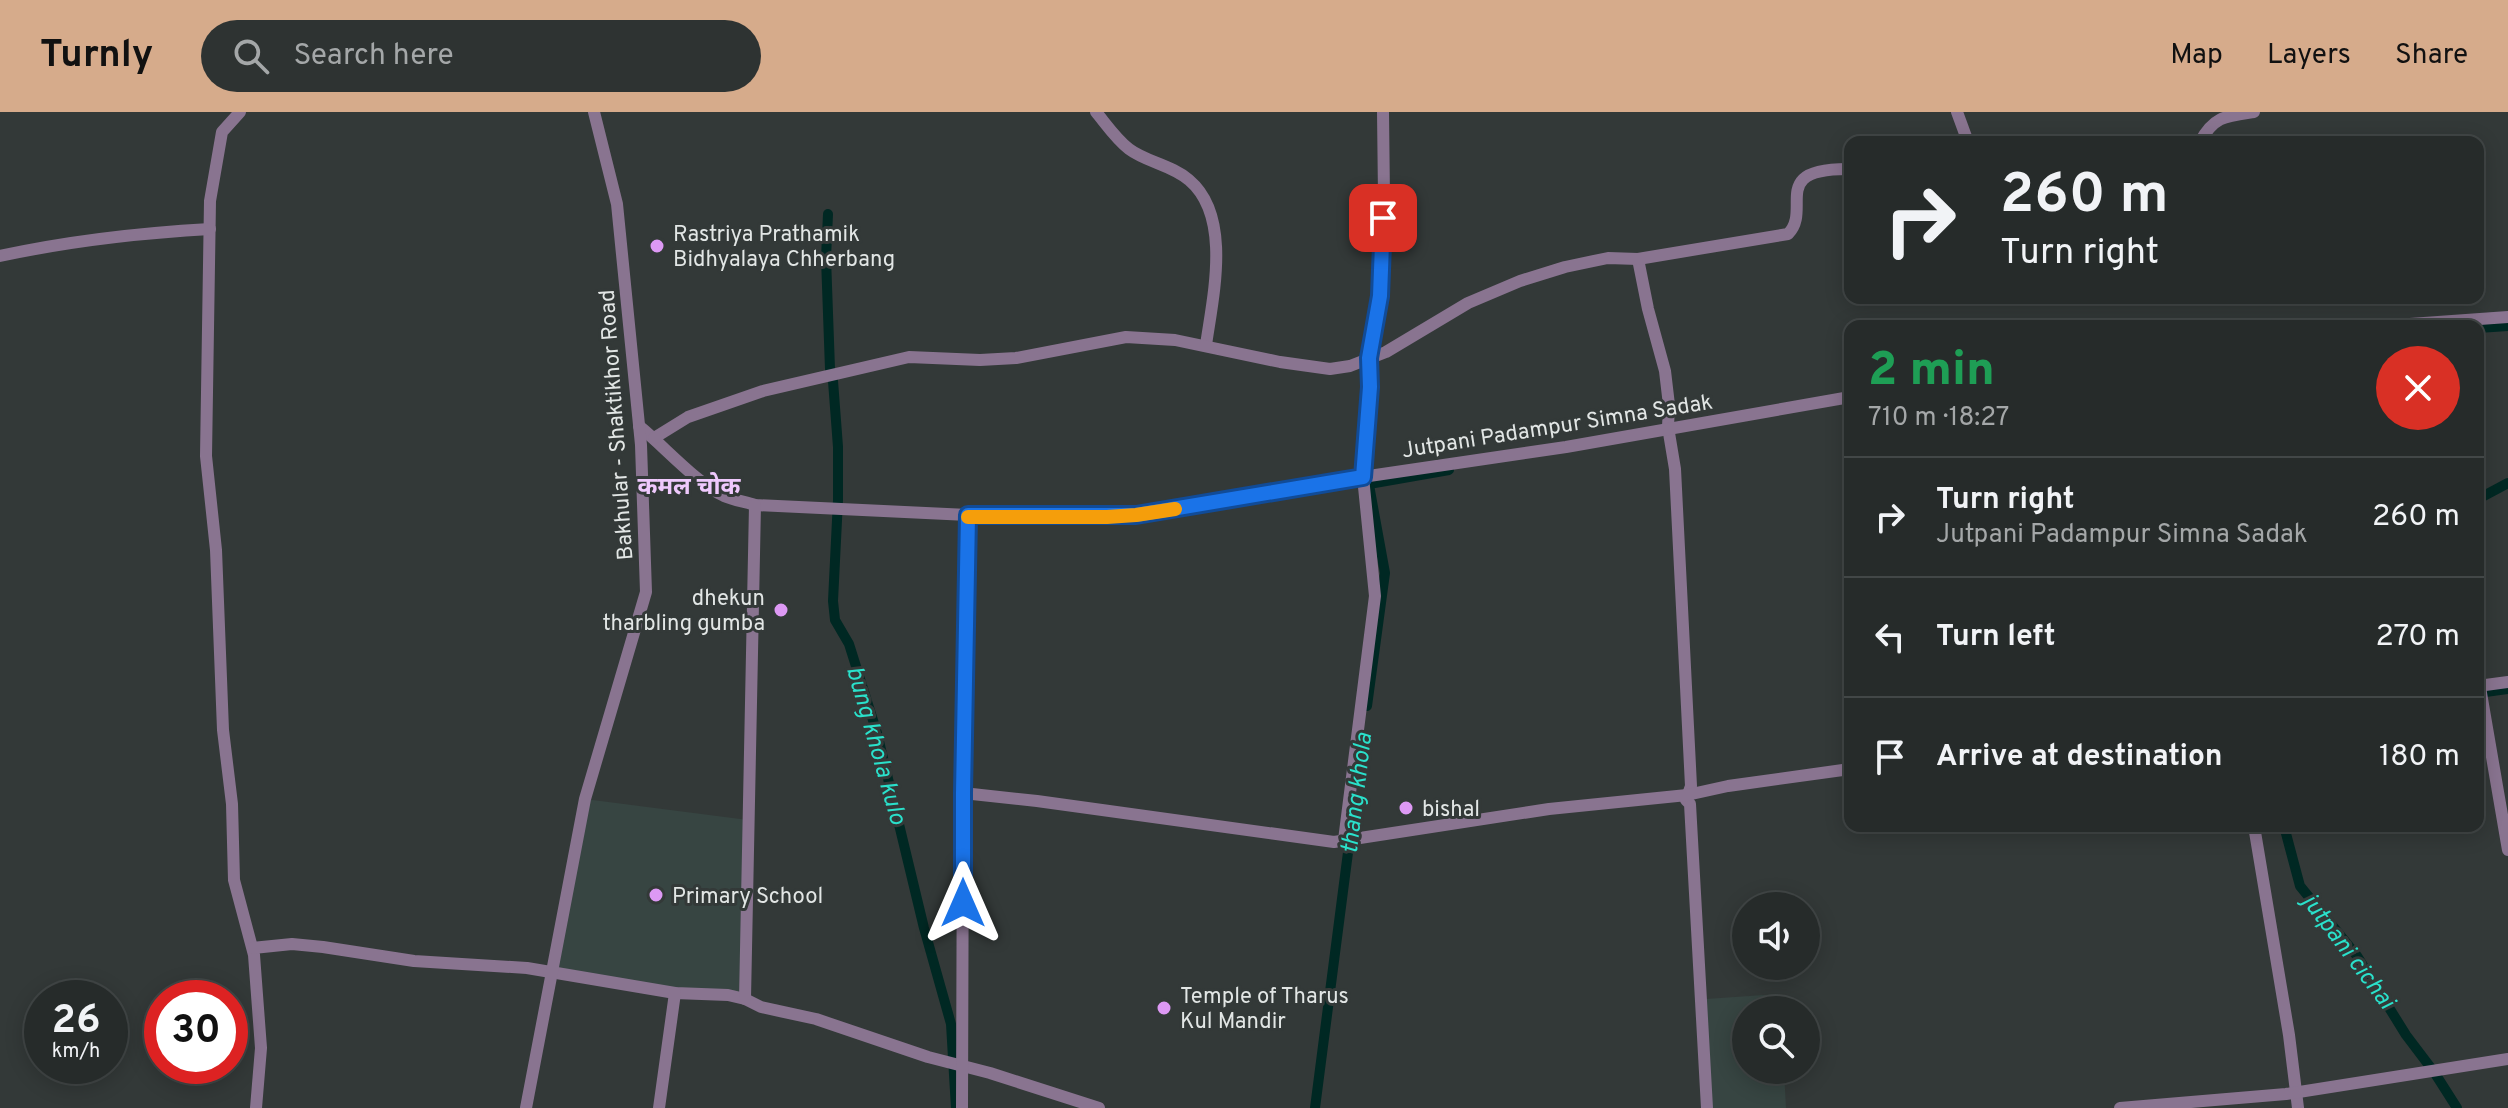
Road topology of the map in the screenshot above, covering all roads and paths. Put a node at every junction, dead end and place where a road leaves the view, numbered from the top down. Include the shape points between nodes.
1 (240, 112) edge
2 (594, 112) edge
3 (1096, 112) edge
4 (1383, 112) edge
5 (1957, 112) edge
6 (2254, 112) edge
7 (1966, 136) edge
8 (2203, 136) edge
9 (1844, 170) edge
10 (210, 229) junction
11 (0, 256) edge
12 (1638, 259) junction
13 (2508, 317) edge
14 (2475, 320) edge
15 (1206, 345) junction
16 (1369, 358) junction
17 (1844, 398) edge
18 (639, 426) junction
19 (1669, 434) junction
20 (654, 438) junction
21 (1363, 477) junction
22 (755, 505) junction
23 (968, 515) junction
24 (2508, 682) edge
25 (2484, 685) edge
26 (2484, 709) edge
27 (1844, 770) edge
28 (963, 793) junction
29 (1686, 797) junction
30 (2255, 832) edge
31 (1350, 839) junction
32 (2508, 850) edge
33 (253, 948) junction
34 (551, 971) junction
35 (675, 993) junction
36 (745, 999) junction
37 (2508, 1059) edge
38 (957, 1065) junction
39 (2295, 1093) junction
40 (256, 1108) edge
41 (526, 1108) edge
42 (659, 1108) edge
43 (962, 1108) edge
44 (1099, 1108) edge
45 (1707, 1108) edge
46 (2120, 1108) edge
47 (2298, 1108) edge

1 - 10 street via 222,132
2 - 18 street, Bakhular - Shaktikhor Road via 617,204
3 - 15 street via 1128,148 1188,179 1204,198 1215,232 1217,264
4 - 16 street via 1380,296
5 - 7 street
6 - 8 street via 2228,116 2209,126
9 - 12 street via 1809,175 1800,183 1788,234
10 - 11 street
10 - 33 street via 206,456 234,880
12 - 16 street via 1608,258 1520,281 1468,303
12 - 19 street via 1665,371
13 - 14 street
15 - 16 street via 1330,369
15 - 20 street via 1126,337 1016,358 909,357 763,391 688,417
16 - 21 street
17 - 19 street, Jutpani Padampur Simna Sadak
18 - 20 street, Jutpani Padampur Simna Sadak
18 - 34 street, Bakhular - Shaktikhor Road via 646,592 585,799
19 - 21 street, Jutpani Padampur Simna Sadak
19 - 29 street via 1691,786
20 - 22 street, Jutpani Padampur Simna Sadak via 725,496
21 - 23 street, Jutpani Padampur Simna Sadak via 1136,515
21 - 31 street via 1375,596
22 - 23 street, Jutpani Padampur Simna Sadak
22 - 36 street
23 - 28 street
24 - 25 street
26 - 32 street
27 - 29 street
28 - 31 street via 1313,841
28 - 38 street
29 - 31 street via 1549,809
29 - 45 street
30 - 39 street
33 - 34 street via 292,944 414,961
33 - 40 street via 261,1048
34 - 35 street
34 - 41 street, Bakhular - Shaktikhor Road
35 - 36 street
35 - 42 street
36 - 38 street
37 - 39 street
38 - 43 street
38 - 44 street
39 - 46 street
39 - 47 street

